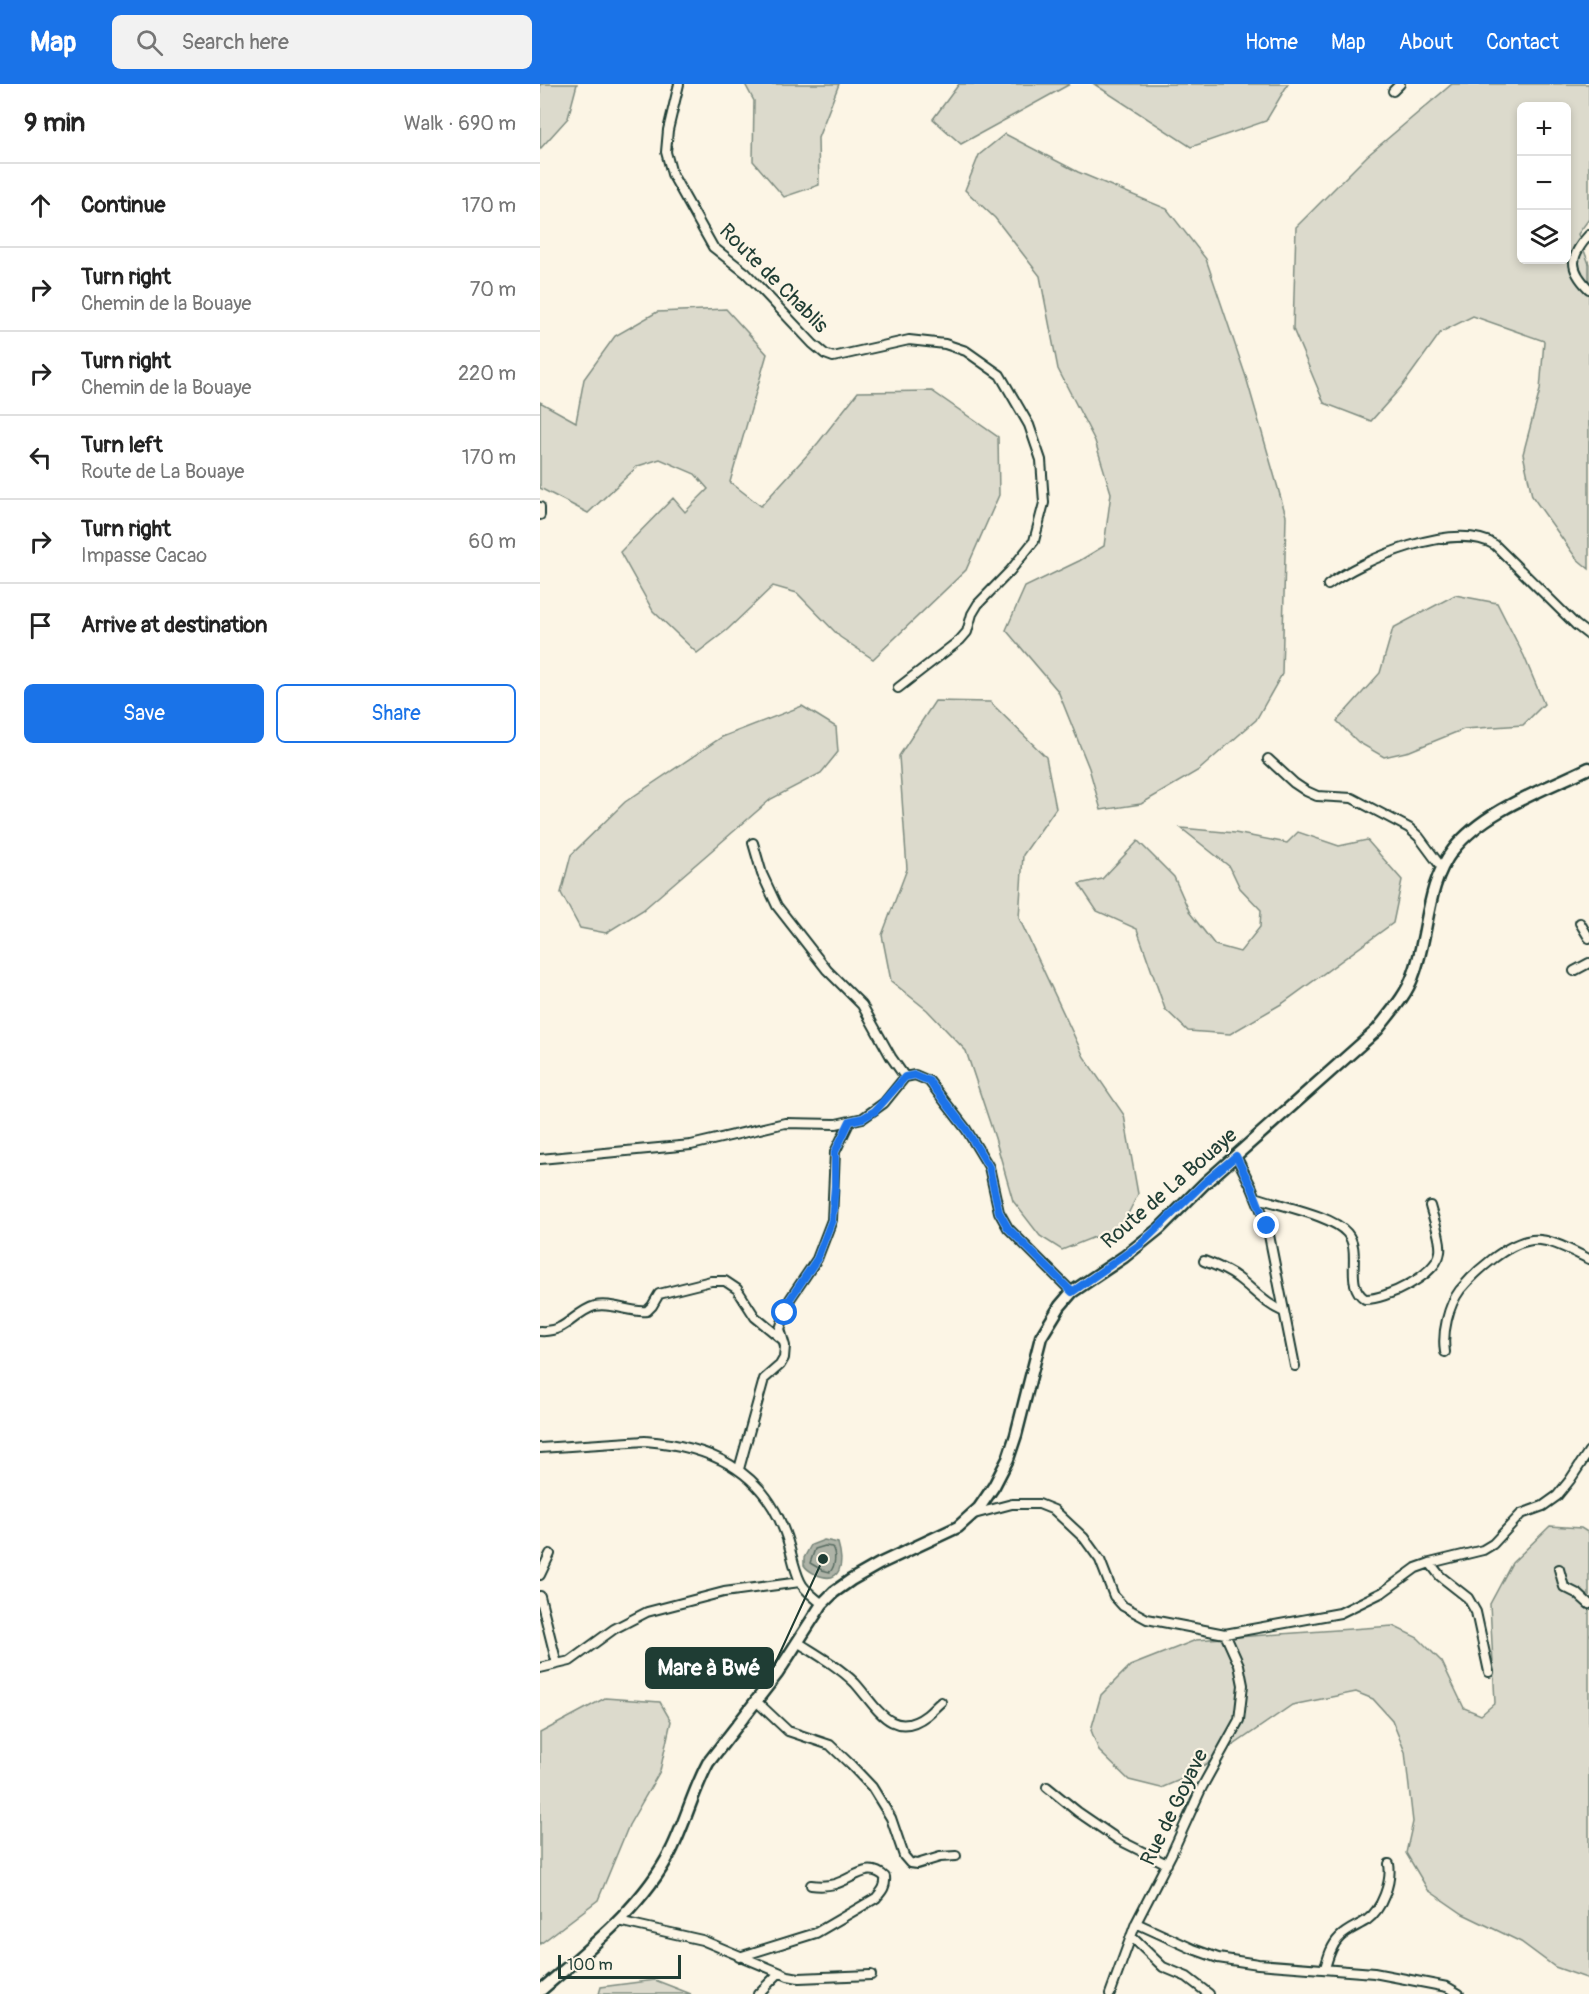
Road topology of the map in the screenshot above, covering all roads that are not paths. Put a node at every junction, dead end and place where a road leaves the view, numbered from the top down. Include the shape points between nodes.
1 (679, 84) edge
2 (1400, 84) edge
3 (1393, 91) dead end
4 (1589, 236) edge
5 (1589, 289) edge
6 (540, 507) edge
7 (540, 515) edge
8 (1328, 585) dead end
9 (1589, 635) edge
10 (898, 688) dead end
11 (1268, 759) dead end
12 (1589, 768) edge
13 (753, 843) dead end
14 (1442, 868) junction
15 (1580, 923) dead end
16 (1589, 938) edge
17 (1589, 963) edge
18 (1574, 971) dead end
19 (905, 1077) junction
20 (850, 1121) junction
21 (1236, 1156) junction
22 (540, 1159) edge
23 (1256, 1197) junction
24 (1430, 1206) dead end
25 (1589, 1259) edge
26 (1204, 1261) dead end
27 (1072, 1292) junction
28 (1284, 1312) junction
29 (540, 1331) edge
30 (784, 1340) junction
31 (1445, 1352) dead end
32 (1294, 1366) dead end
33 (540, 1448) edge
34 (1589, 1451) edge
35 (739, 1469) junction
36 (973, 1515) junction
37 (550, 1554) dead end
38 (1430, 1563) junction
39 (1560, 1569) dead end
40 (540, 1575) edge
41 (800, 1582) junction
42 (540, 1596) edge
43 (822, 1604) junction
44 (1589, 1604) edge
45 (1225, 1634) junction
46 (799, 1643) junction
47 (557, 1664) junction
48 (540, 1668) edge
49 (1489, 1672) dead end
50 (755, 1700) junction
51 (940, 1702) dead end
52 (1047, 1787) dead end
53 (956, 1856) dead end
54 (1167, 1864) junction
55 (1389, 1864) dead end
56 (811, 1885) dead end
57 (618, 1921) junction
58 (1136, 1923) junction
59 (1131, 1936) junction
60 (739, 1957) junction
61 (1325, 1968) junction
62 (779, 1972) junction
63 (871, 1975) dead end
64 (540, 1991) edge
65 (758, 1994) edge
66 (1110, 1994) edge
67 (1209, 1994) edge
68 (1459, 1994) edge

1 - 10 street, Route de Chablis via 666,152 672,174 713,247 746,273 825,354 833,357 909,340 966,351 1000,375 1029,425 1041,460 1044,503 1034,541 978,604 968,632
2 - 3 street
4 - 5 street via 1575,254 1573,266
6 - 7 street
8 - 9 street via 1387,553 1419,543 1451,537 1486,540
11 - 14 street via 1306,791 1317,796 1352,798 1409,828
12 - 14 main road, Route de La Bouaye via 1487,819 1452,851
13 - 19 street via 777,906 827,970 862,1005
14 - 21 main road, Route de La Bouaye via 1412,979 1396,1005 1377,1030
15 - 16 street
17 - 18 street
19 - 20 street via 875,1111
19 - 27 street via 915,1075 929,1081 945,1101 989,1167 999,1212 1008,1228
20 - 22 street via 784,1123 691,1145
20 - 30 street via 835,1152 832,1220 817,1259 790,1299 780,1329
21 - 23 street
21 - 27 main road, Route de La Bouaye via 1142,1243
23 - 24 street via 1314,1215 1346,1231 1354,1251 1357,1291 1365,1299 1392,1294 1425,1274 1440,1254
23 - 28 street via 1267,1226
25 - 31 street via 1534,1239 1493,1258 1459,1291 1446,1320
26 - 28 street via 1235,1276 1256,1296
27 - 36 main road, Route de La Bouaye via 1041,1337 1008,1459
28 - 32 street
29 - 30 street via 562,1327 598,1305 647,1311 659,1294 725,1281 737,1289 755,1317
30 - 35 street via 784,1358 764,1379
33 - 35 street via 660,1442 697,1450
34 - 38 street via 1557,1496 1521,1514 1493,1544 1474,1553
35 - 41 street via 770,1501
36 - 43 main road, Route de La Bouaye via 958,1527 851,1580
36 - 45 street via 1012,1504 1039,1504 1054,1510 1084,1538 1100,1560 1122,1606 1147,1618
37 - 40 street
38 - 45 street via 1340,1613
38 - 49 street via 1468,1598 1476,1612
39 - 44 street via 1564,1587
41 - 43 street
41 - 47 street via 724,1592 647,1612 614,1629 570,1661
42 - 47 street
43 - 46 main road, Route de La Bouaye
45 - 54 street, Rue de Goyave via 1243,1685 1239,1720 1202,1787
46 - 50 main road, Route de La Bouaye
46 - 51 street via 839,1669 890,1722 903,1725 919,1720
47 - 48 street
50 - 53 street via 788,1731 830,1745 872,1787 891,1818 910,1863
50 - 57 main road, Route de La Bouaye via 708,1763 657,1874
52 - 54 street via 1119,1840
54 - 58 street, Rue de Goyave
55 - 61 street via 1389,1882 1376,1911 1339,1937
56 - 60 street via 837,1883 866,1870 885,1877 886,1884 876,1898 816,1933
57 - 60 street via 702,1940
57 - 64 main road, Route de La Bouaye
58 - 59 street, Rue de Goyave
58 - 61 street via 1218,1958
59 - 66 street, Rue de Goyave
59 - 67 street via 1163,1967 1187,1977
60 - 62 street
61 - 68 street via 1394,1976 1447,1987
62 - 63 street via 799,1978
62 - 65 street

